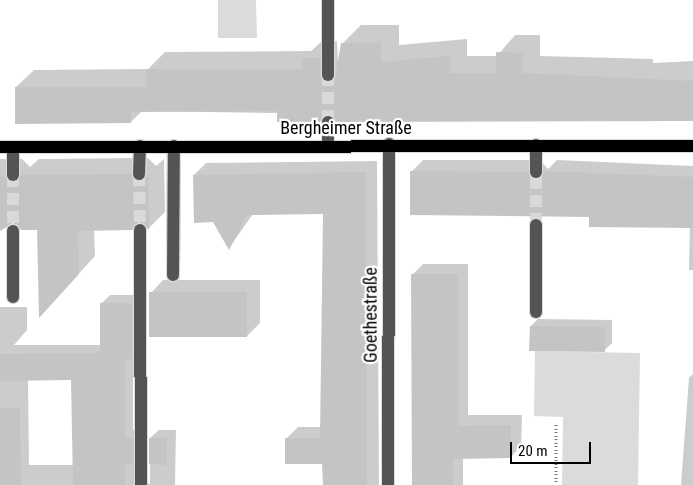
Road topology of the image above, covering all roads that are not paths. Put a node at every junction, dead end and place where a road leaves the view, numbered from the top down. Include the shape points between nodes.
1 (328, 0) edge
2 (328, 75) tunnel mouth
3 (328, 122) tunnel mouth
4 (389, 144) junction
5 (328, 145) junction
6 (536, 145) junction
7 (140, 146) junction
8 (174, 146) junction
9 (693, 146) edge
10 (6, 147) edge
11 (536, 172) tunnel mouth
12 (140, 174) tunnel mouth
13 (12, 175) tunnel mouth
14 (536, 225) tunnel mouth
15 (140, 230) tunnel mouth
16 (13, 231) tunnel mouth
17 (173, 275) dead end
18 (13, 297) dead end
19 (536, 312) dead end
20 (141, 485) edge
21 (388, 485) edge

1 - 2 street
3 - 5 street
4 - 5 main road, Bergheimer Straße
4 - 6 main road, Bergheimer Straße
4 - 21 street, Goethestraße
5 - 8 main road, Bergheimer Straße
6 - 9 main road, Bergheimer Straße
6 - 11 street
7 - 8 main road, Bergheimer Straße
7 - 10 main road, Bergheimer Straße
7 - 12 street
8 - 17 street
10 - 13 street
14 - 19 street
15 - 20 street
16 - 18 street

